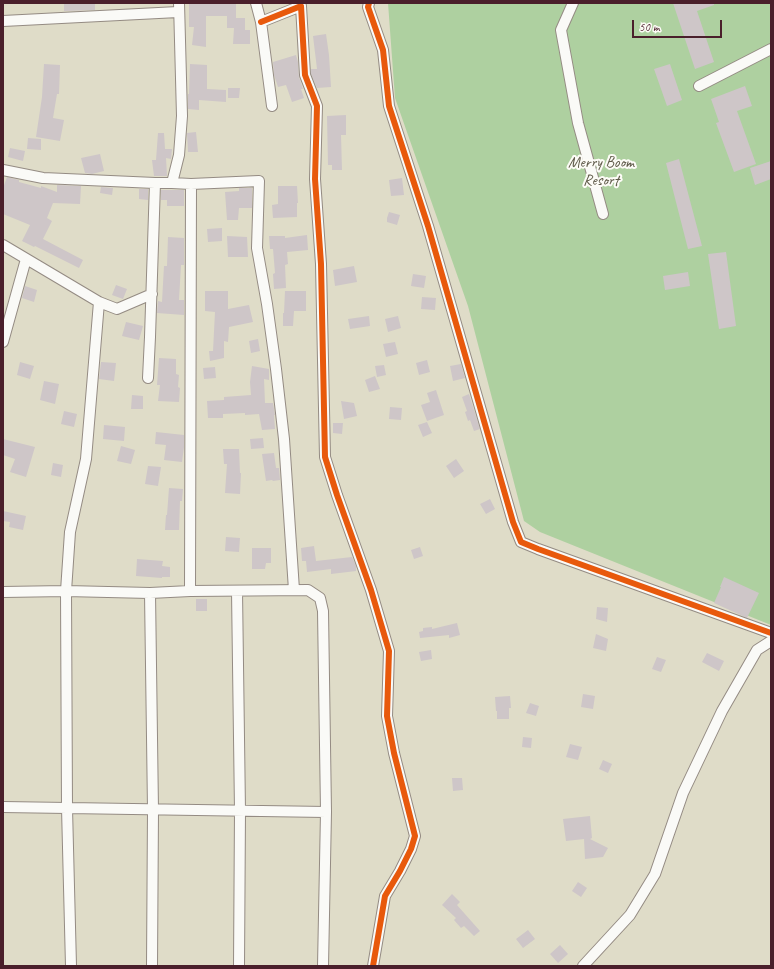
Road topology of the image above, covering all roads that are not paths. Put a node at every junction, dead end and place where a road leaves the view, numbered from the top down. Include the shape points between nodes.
1 (256, 3) edge
2 (369, 3) edge
3 (574, 3) edge
4 (300, 5) edge
5 (178, 7) edge
6 (3, 21) edge
7 (261, 22) junction
8 (771, 48) edge
9 (699, 86) dead end
10 (272, 106) dead end
11 (3, 170) edge
12 (155, 183) junction
13 (172, 183) junction
14 (191, 184) junction
15 (604, 214) dead end
16 (3, 245) edge
17 (26, 259) junction
18 (152, 294) junction
19 (99, 302) junction
20 (3, 342) edge
21 (148, 378) dead end
22 (294, 590) junction
23 (66, 591) junction
24 (190, 591) junction
25 (237, 591) junction
26 (3, 592) edge
27 (150, 593) junction
28 (771, 633) edge
29 (771, 641) edge
30 (3, 807) edge
31 (67, 808) junction
32 (153, 810) junction
33 (240, 811) junction
34 (326, 812) junction
35 (71, 966) edge
36 (152, 966) edge
37 (239, 966) edge
38 (322, 966) edge
39 (372, 966) edge
40 (583, 966) edge

1 - 7 street
2 - 28 street via 368,7 383,50 390,106 521,542
3 - 15 street via 561,30 578,123
4 - 7 street
4 - 39 street via 305,75 317,106 315,179 321,264 325,457 371,590 389,651 386,716 415,836 411,850 384,896
5 - 6 street
5 - 13 street via 182,116 179,155
7 - 10 street
8 - 9 street
11 - 12 street via 43,178
12 - 13 street
12 - 18 street
13 - 14 street
14 - 22 street via 259,181 257,248 284,439
14 - 24 street
16 - 17 street
17 - 19 street
17 - 20 street
18 - 19 street via 117,309
18 - 21 street
19 - 23 street via 86,459 70,532
22 - 25 street
22 - 34 street via 308,590 320,598 323,611
23 - 26 street
23 - 27 street
23 - 31 street
24 - 25 street
24 - 27 street
25 - 33 street
27 - 32 street
29 - 40 street via 757,650 722,711 683,793 655,874 630,915
30 - 31 street
31 - 32 street
31 - 35 street
32 - 33 street
32 - 36 street
33 - 34 street
33 - 37 street
34 - 38 street

